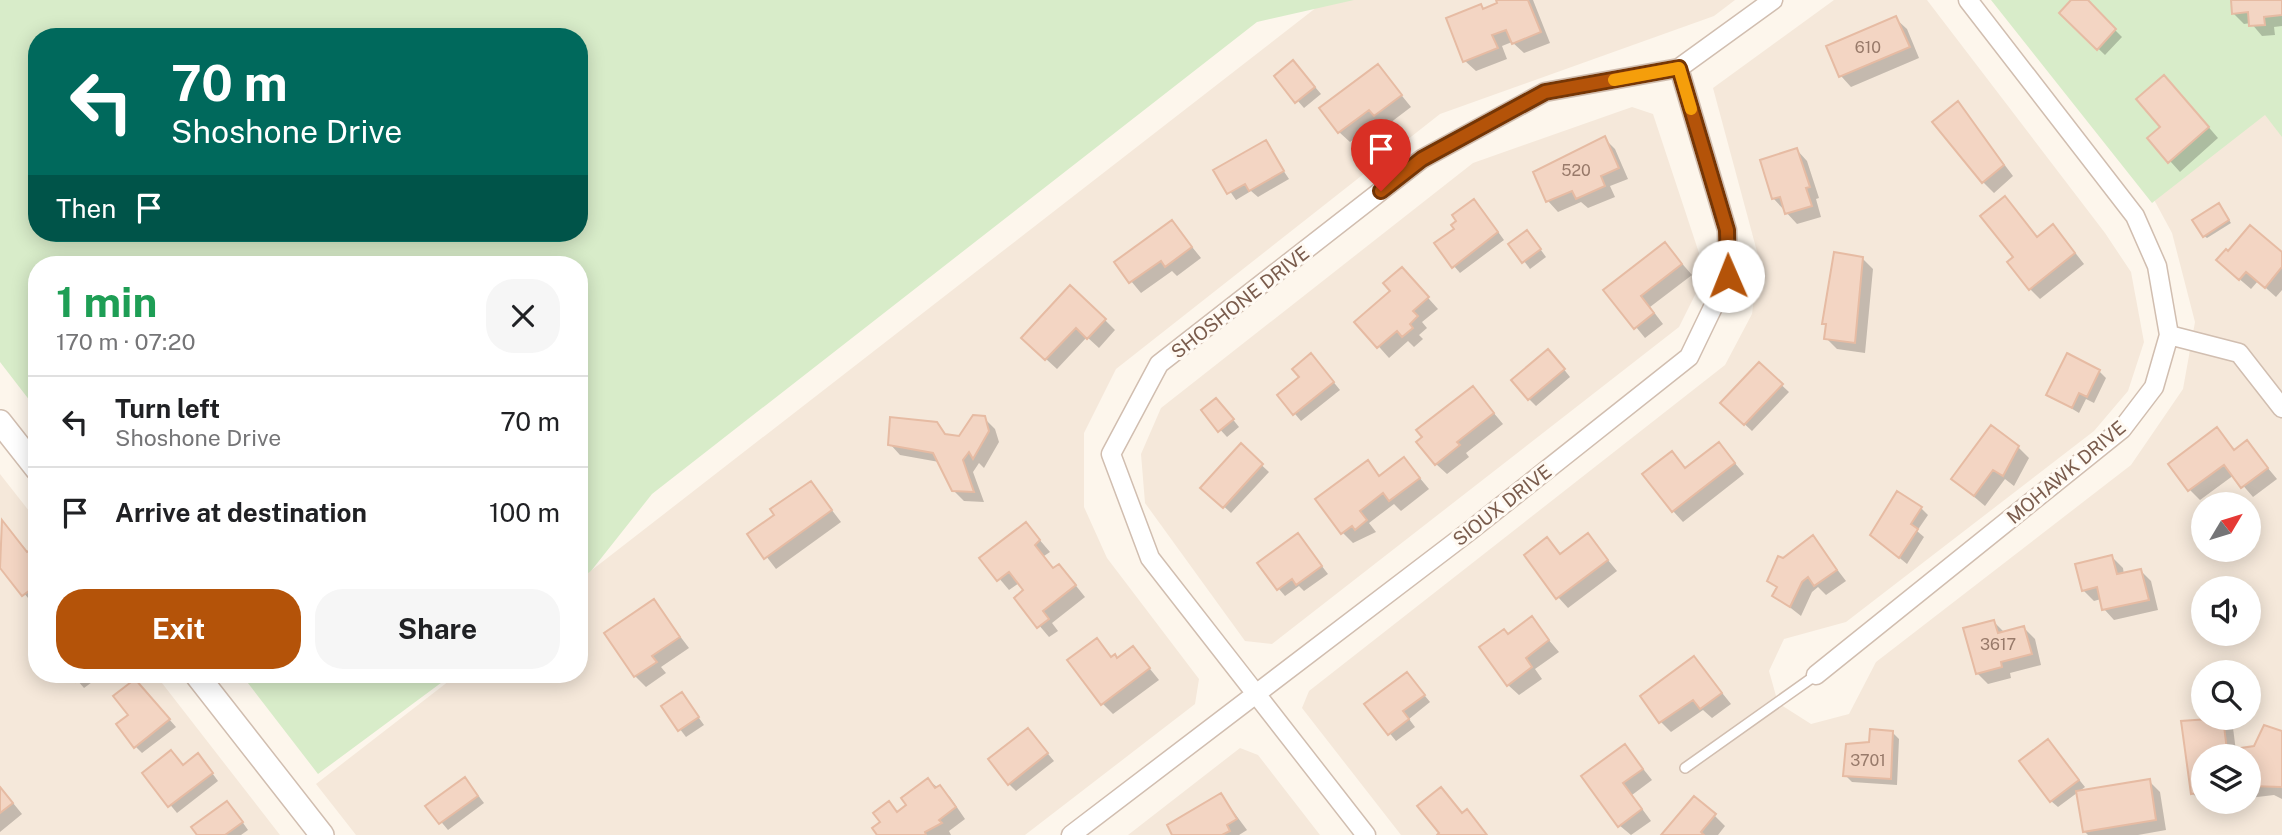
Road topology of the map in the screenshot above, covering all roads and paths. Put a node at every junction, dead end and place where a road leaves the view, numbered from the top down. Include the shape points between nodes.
1 (1773, 0) edge
2 (1968, 0) edge
3 (1679, 68) junction
4 (2169, 335) junction
5 (2282, 408) edge
6 (0, 422) edge
7 (28, 458) edge
8 (1816, 675) joint
9 (203, 683) edge
10 (1256, 692) junction
11 (1685, 768) dead end
12 (322, 835) edge
13 (1071, 835) edge
14 (1366, 835) edge

1 - 3 street, SHOSHONE DRIVE
2 - 4 street, MOHAWK DRIVE via 2135,216 2157,266
3 - 10 street, SIOUX DRIVE via 1727,230 1728,276 1689,357
3 - 10 street, SHOSHONE DRIVE via 1545,92 1422,159 1159,364 1111,454 1150,558
4 - 5 street via 2239,353
4 - 8 street, MOHAWK DRIVE via 2154,387 2122,429
6 - 7 street
8 - 11 lane
9 - 12 street
10 - 13 street, SIOUX DRIVE
10 - 14 street, SHOSHONE DRIVE

